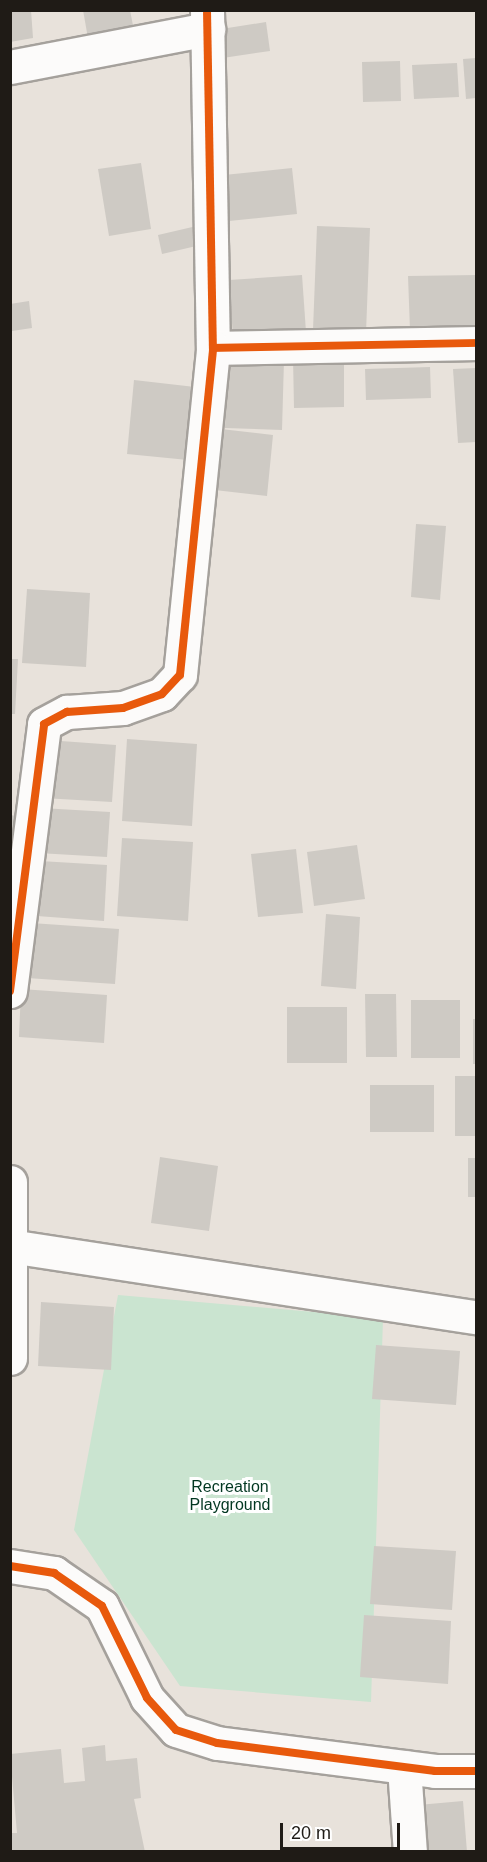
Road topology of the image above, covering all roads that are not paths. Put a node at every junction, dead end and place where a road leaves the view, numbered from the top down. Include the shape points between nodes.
1 (207, 20) edge
2 (10, 68) edge
3 (477, 343) edge
4 (213, 348) junction
5 (10, 991) edge
6 (10, 1182) edge
7 (12, 1246) edge
8 (477, 1317) edge
9 (10, 1358) edge
10 (10, 1566) edge
11 (404, 1767) junction
12 (477, 1771) edge
13 (410, 1851) edge

1 - 2 street
1 - 4 street
3 - 4 street
4 - 5 street via 180,675 152,698 123,708 67,712 44,724
6 - 7 street
7 - 8 street
7 - 9 street
10 - 11 street via 54,1572 102,1606 147,1698 176,1730 217,1743
11 - 12 street
11 - 13 street

